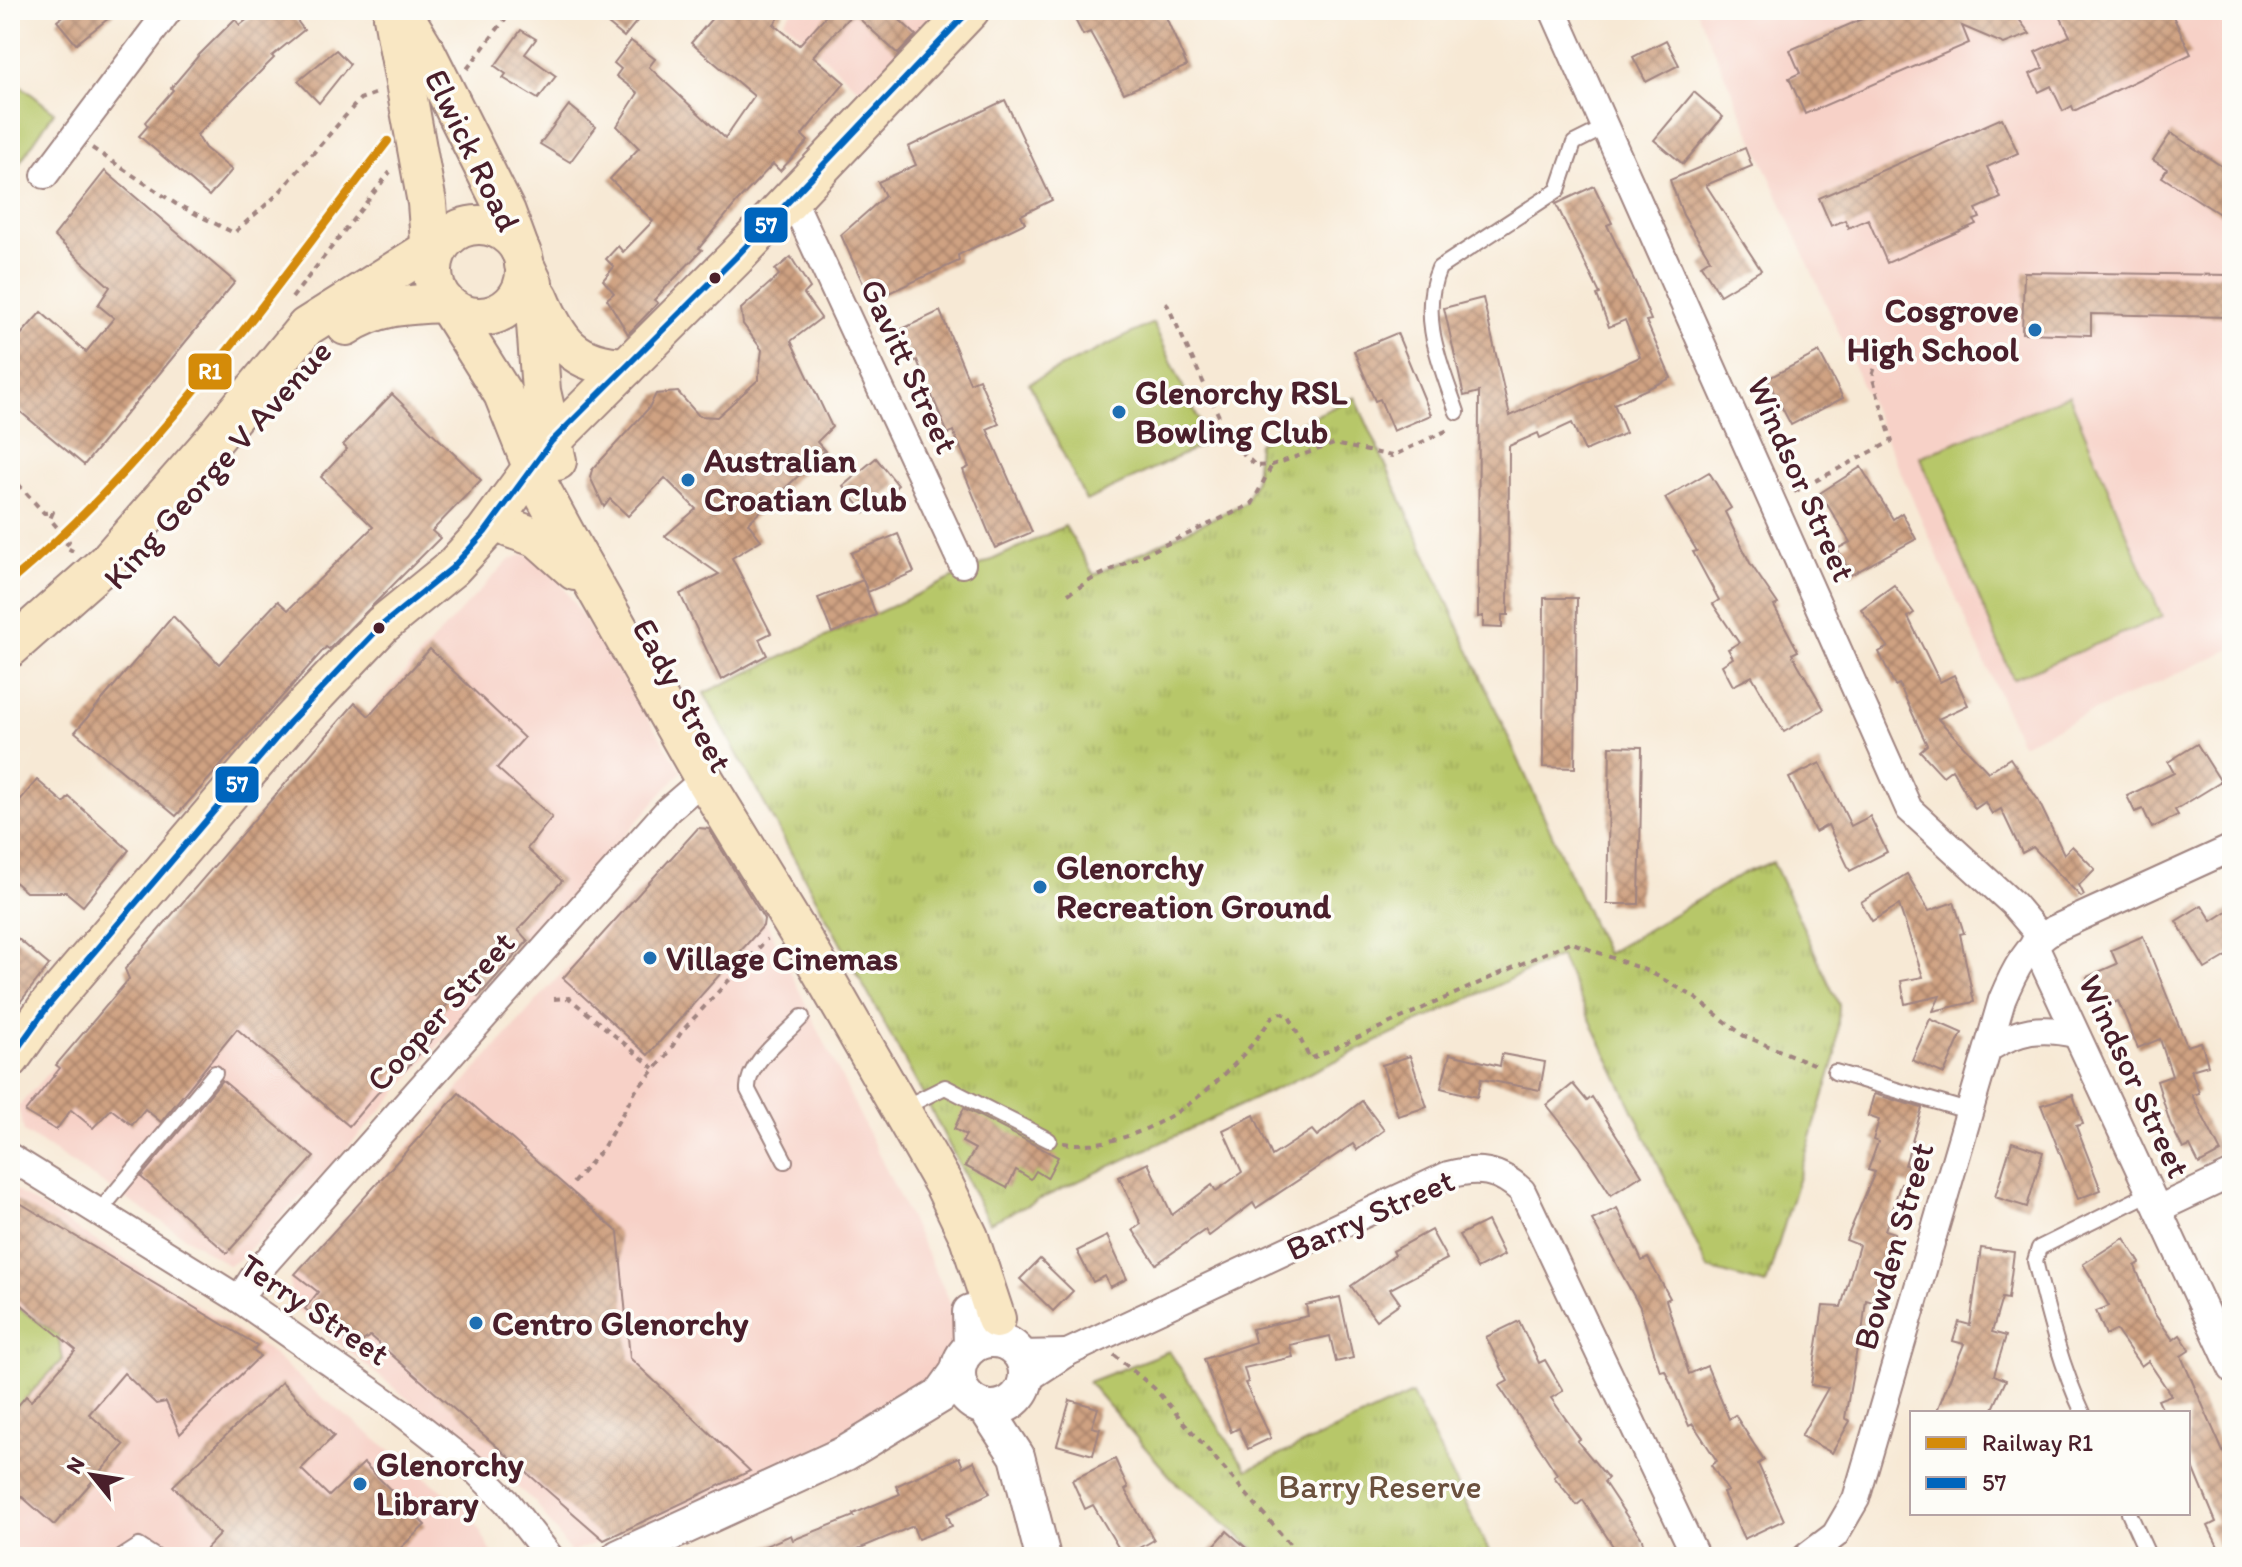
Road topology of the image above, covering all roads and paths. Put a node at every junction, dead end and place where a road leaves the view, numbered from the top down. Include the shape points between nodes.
1 (169, 10) edge
2 (391, 10) edge
3 (401, 10) edge
4 (512, 10) edge
5 (970, 10) edge
6 (999, 10) edge
7 (1553, 10) edge
8 (406, 83) junction
9 (447, 98) junction
10 (1606, 127) junction
11 (74, 135) junction
12 (415, 139) junction
13 (45, 175) dead end
14 (427, 203) junction
15 (797, 207) junction
16 (526, 266) junction
17 (441, 273) junction
18 (1166, 302) dead end
19 (302, 312) junction
20 (1879, 355) dead end
21 (626, 367) junction
22 (503, 394) junction
23 (1457, 412) joint
24 (1272, 465) junction
25 (546, 466) junction
26 (11, 479) edge
27 (1774, 502) junction
28 (509, 528) junction
29 (83, 541) dead end
30 (73, 551) junction
31 (62, 560) dead end
32 (962, 564) dead end
33 (1068, 594) dead end
34 (413, 596) junction
35 (608, 610) junction
36 (10, 648) edge
37 (10, 673) edge
38 (704, 779) junction
39 (2232, 848) edge
40 (767, 939) dead end
41 (2038, 940) junction
42 (809, 950) junction
43 (554, 999) dead end
44 (802, 1017) dead end
45 (2075, 1034) junction
46 (1989, 1048) junction
47 (17, 1051) edge
48 (654, 1068) junction
49 (1835, 1072) joint
50 (215, 1073) dead end
51 (899, 1110) junction
52 (1971, 1112) junction
53 (1049, 1140) joint
54 (10, 1157) edge
55 (785, 1161) dead end
56 (2232, 1174) edge
57 (573, 1183) dead end
58 (2154, 1201) junction
59 (98, 1213) junction
60 (239, 1299) junction
61 (1098, 1339) junction
62 (997, 1353) junction
63 (2232, 1369) edge
64 (980, 1406) junction
65 (2082, 1411) edge
66 (846, 1453) junction
67 (1017, 1456) junction
68 (2130, 1515) edge
69 (122, 1557) edge
70 (156, 1557) edge
71 (550, 1557) edge
72 (619, 1557) edge
73 (1043, 1557) edge
74 (1301, 1557) edge
75 (1696, 1557) edge
76 (1806, 1557) edge
77 (2149, 1557) edge

1 - 11 street
2 - 8 main road, Elwick Road
3 - 9 main road, Elwick Road
4 - 9 path
5 - 15 main road
6 - 15 main road
7 - 10 street, Windsor Street
8 - 11 path via 360,99 278,194 234,233 176,204
8 - 12 main road, Elwick Road
9 - 16 main road, Elwick Road via 506,212
10 - 23 lane via 1574,143 1558,190 1439,268 1432,285 1430,330
10 - 27 street, Windsor Street
11 - 13 street
12 - 14 main road, Elwick Road
12 - 19 path
14 - 17 main road, Elwick Road
14 - 19 main road via 392,257
15 - 21 main road
15 - 25 main road
15 - 32 street, Gavitt Street
16 - 17 main road via 506,234 486,226 465,227
16 - 17 main road via 513,302 501,312 477,317 461,314
16 - 21 main road via 553,329 572,352 596,364
16 - 25 main road, Elwick Road
17 - 19 main road, King George V Avenue
17 - 22 main road, Elwick Road
17 - 37 main road, King George V Avenue via 337,333 121,573
18 - 24 path via 1237,451 1256,466
19 - 36 main road, King George V Avenue via 278,359 211,443 108,561
20 - 27 path via 1872,376 1892,441
21 - 25 main road
22 - 25 main road, Elwick Road
22 - 34 main road via 508,444 492,500 474,529
23 - 24 path via 1463,422 1392,456 1334,444
24 - 33 path via 1252,504
25 - 28 main road
25 - 34 main road via 447,572
25 - 35 main road, Eady Street
25 - 42 main road, Eady Street via 694,710 773,863
26 - 30 path via 44,513 53,512 50,519 69,541 65,547
27 - 41 street, Windsor Street via 1909,809 2013,904
28 - 35 main road via 547,544
28 - 47 main road via 302,733 67,1005
29 - 30 path
30 - 31 path
34 - 47 main road via 253,764 48,1006
35 - 38 main road, Eady Street
38 - 42 main road, Eady Street
38 - 60 street, Cooper Street via 607,877 257,1272
39 - 41 street
40 - 48 path
41 - 45 street, Windsor Street
41 - 46 street, Bowden Street via 2012,976
42 - 51 main road, Eady Street
43 - 48 path via 569,998
44 - 55 lane via 747,1081
45 - 46 street via 2036,1028 2014,1033
45 - 58 street, Windsor Street
46 - 52 street, Bowden Street
48 - 57 path via 603,1148
49 - 52 lane
49 - 53 path via 1744,1036 1693,996 1650,972 1570,942 1310,1059 1289,1016 1281,1013 1197,1097 1161,1121 1107,1144
50 - 59 lane
51 - 53 lane via 945,1087
51 - 62 main road, Eady Street
52 - 76 street, Bowden Street via 1856,1499 1835,1535
54 - 59 street, Terry Street
56 - 58 street
58 - 63 street, Windsor Street
58 - 65 lane via 2039,1248 2035,1261 2063,1369
59 - 60 street, Terry Street
60 - 71 street, Terry Street via 473,1468
61 - 62 street, Barry Street via 1067,1353
61 - 74 path via 1154,1388
61 - 75 street, Barry Street via 1448,1175 1478,1169 1501,1175 1522,1191
62 - 64 street, Eady Street via 962,1390
62 - 64 street via 1004,1406
62 - 66 street via 940,1396
62 - 67 street, Eady Street
64 - 66 street
64 - 67 street, Eady Street
66 - 72 street
67 - 73 street, Eady Street
68 - 77 lane
69 - 70 lane via 139,1546

